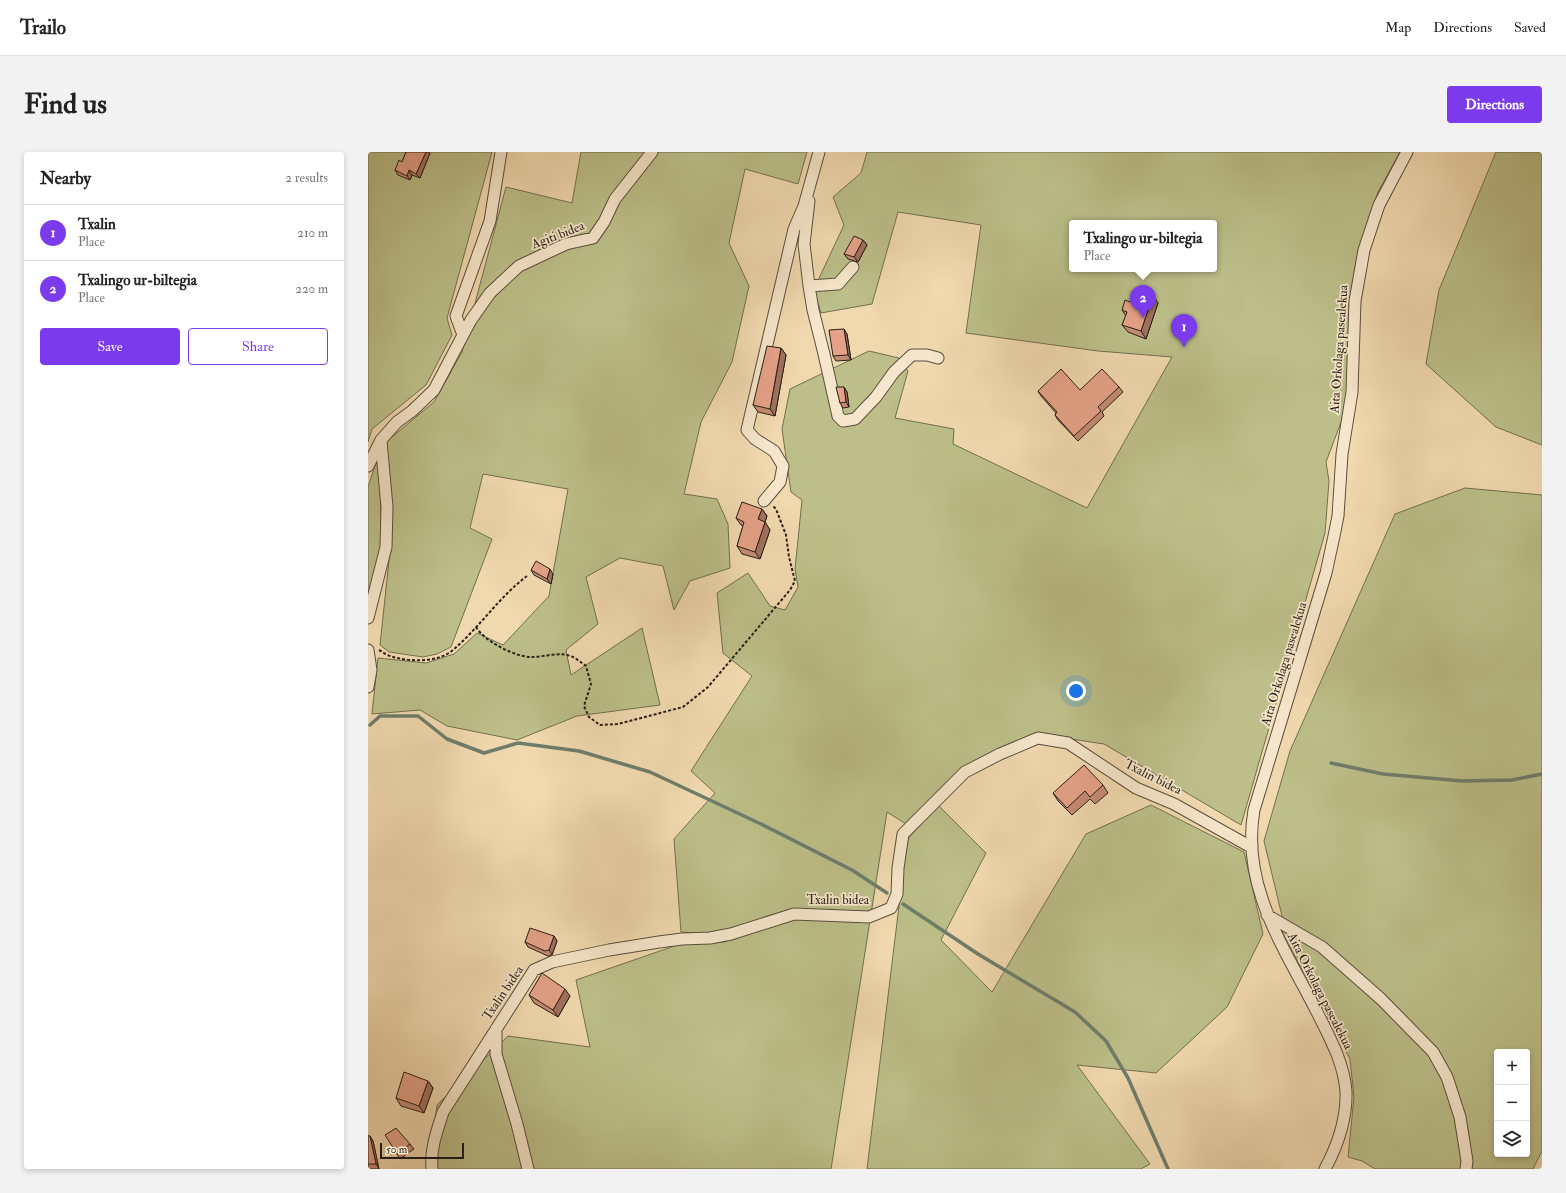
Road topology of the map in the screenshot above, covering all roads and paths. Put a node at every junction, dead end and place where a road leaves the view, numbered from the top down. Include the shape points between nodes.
1 (501, 152) edge
2 (652, 152) edge
3 (819, 152) edge
4 (1407, 152) edge
5 (810, 186) junction
6 (853, 267) dead end
7 (809, 286) junction
8 (463, 335) junction
9 (938, 358) dead end
10 (381, 440) junction
11 (368, 466) edge
12 (764, 501) joint
13 (527, 576) dead end
14 (368, 618) edge
15 (476, 627) junction
16 (371, 648) edge
17 (368, 687) edge
18 (1251, 848) junction
19 (1267, 915) junction
20 (496, 1028) junction
21 (432, 1169) edge
22 (528, 1169) edge
23 (1325, 1169) edge
24 (1466, 1169) edge

1 - 8 street via 490,220 456,316
2 - 8 street, Agiti bidea via 614,199 604,222 593,238 566,244 519,266 490,293
3 - 5 street
4 - 18 street, Aita Orkolaga pasealekua via 1379,205 1364,250 1356,301 1352,392 1342,454 1338,516 1326,573 1254,810 1250,829
5 - 7 street via 804,244
5 - 12 street via 794,229 747,430 755,439 774,451 783,466 780,482
6 - 7 street via 838,284
7 - 9 street via 838,416 843,421 855,419 876,398 894,372 912,355
8 - 10 street, Agiti bidea via 434,390 397,422
10 - 11 street, Agiti bidea
10 - 14 street via 387,507 386,547
12 - 15 path via 776,509 786,535 795,581 708,687 683,707 618,724 600,725 589,717 584,706 591,684 586,666 572,657 529,657 511,652 490,642
13 - 15 path
15 - 16 path via 452,651 432,659 389,656
16 - 17 street
18 - 19 street, Aita Orkolaga pasealekua via 1258,886
18 - 20 street, Txalin bidea via 1174,804 1136,788 1068,743 1038,738 965,772 903,834 897,894 891,908 868,917 794,914 731,934 659,942 552,962 534,970
19 - 23 street, Aita Orkolaga pasealekua via 1338,1054 1344,1075 1346,1091 1343,1125
19 - 24 street via 1322,947 1381,999 1433,1052 1447,1077 1460,1117
20 - 21 street, Txalin bidea via 443,1112 435,1135
20 - 22 street via 496,1054

